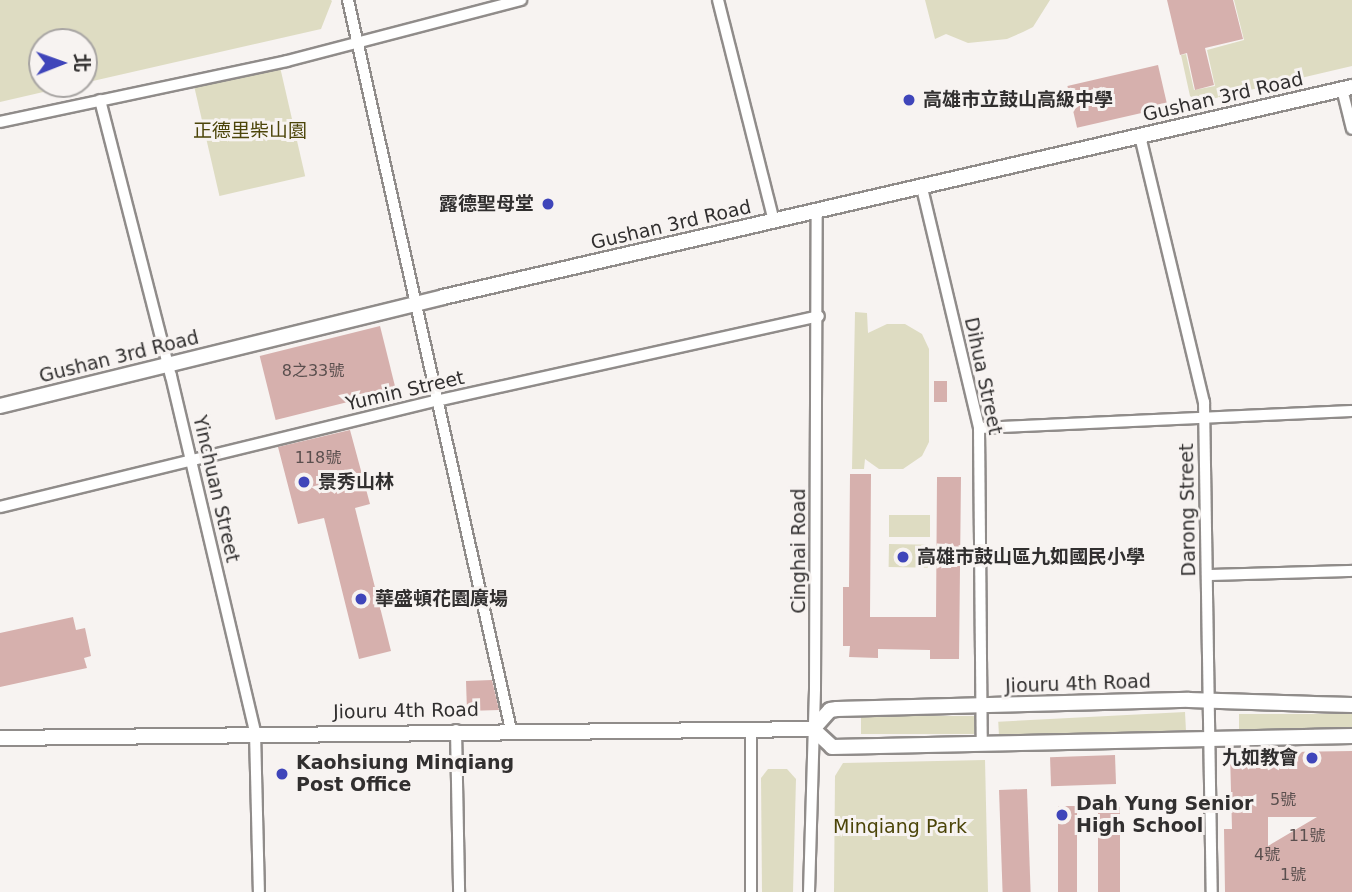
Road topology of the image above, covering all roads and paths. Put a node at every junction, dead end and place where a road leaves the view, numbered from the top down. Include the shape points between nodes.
1 (348, 0) edge
2 (521, 0) edge
3 (718, 0) edge
4 (358, 43) junction
5 (1347, 88) edge
6 (100, 100) junction
7 (0, 122) edge
8 (1352, 129) edge
9 (1140, 136) junction
10 (922, 188) junction
11 (817, 211) junction
12 (774, 221) junction
13 (414, 304) junction
14 (819, 316) junction
15 (169, 364) junction
16 (436, 401) junction
17 (0, 406) edge
18 (1352, 411) edge
19 (1204, 418) junction
20 (979, 428) junction
21 (191, 460) junction
22 (0, 507) edge
23 (1352, 571) edge
24 (1206, 575) junction
25 (1209, 700) junction
26 (981, 705) junction
27 (1352, 705) edge
28 (813, 729) junction
29 (456, 730) junction
30 (511, 730) junction
31 (751, 730) junction
32 (254, 732) junction
33 (1210, 736) junction
34 (1352, 736) edge
35 (0, 737) edge
36 (982, 743) junction
37 (260, 892) edge
38 (459, 892) edge
39 (751, 892) edge
40 (809, 892) edge
41 (1212, 892) edge

1 - 4 street
2 - 4 street
3 - 12 street
4 - 6 street
4 - 13 street
5 - 8 street
5 - 9 street, Gushan 3rd Road
6 - 7 street
6 - 15 street, Yinchuan Street
9 - 10 street, Gushan 3rd Road
9 - 19 street, Darong Street
10 - 11 street, Gushan 3rd Road
10 - 20 street, Dihua Street
11 - 12 street, Gushan 3rd Road
11 - 14 street, Cinghai Road
12 - 13 street, Gushan 3rd Road
13 - 15 street, Gushan 3rd Road
13 - 16 street
14 - 16 street, Yumin Street
14 - 28 street, Cinghai Road
15 - 17 street, Gushan 3rd Road
15 - 21 street, Yinchuan Street
16 - 21 street, Yumin Street
16 - 30 street
18 - 19 street
19 - 20 street
19 - 24 street, Darong Street
20 - 26 street, Dihua Street
21 - 22 street, Yumin Street
21 - 32 street, Yinchuan Street
23 - 24 street
24 - 25 street, Darong Street
25 - 26 street, Jiouru 4th Road
25 - 27 street, Jiouru 4th Road
25 - 33 street, Darong Street
26 - 28 street, Jiouru 4th Road via 830,710
26 - 36 street, Dihua Street
28 - 31 street, Jiouru 4th Road
28 - 36 street via 832,747
28 - 40 street, Cinghai Road
29 - 30 street, Jiouru 4th Road
29 - 32 street, Jiouru 4th Road
29 - 38 street
30 - 31 street, Jiouru 4th Road
31 - 39 street
32 - 35 street, Jiouru 4th Road
32 - 37 street, Yinchuan Street
33 - 34 street
33 - 36 street
33 - 41 street, Darong Street

